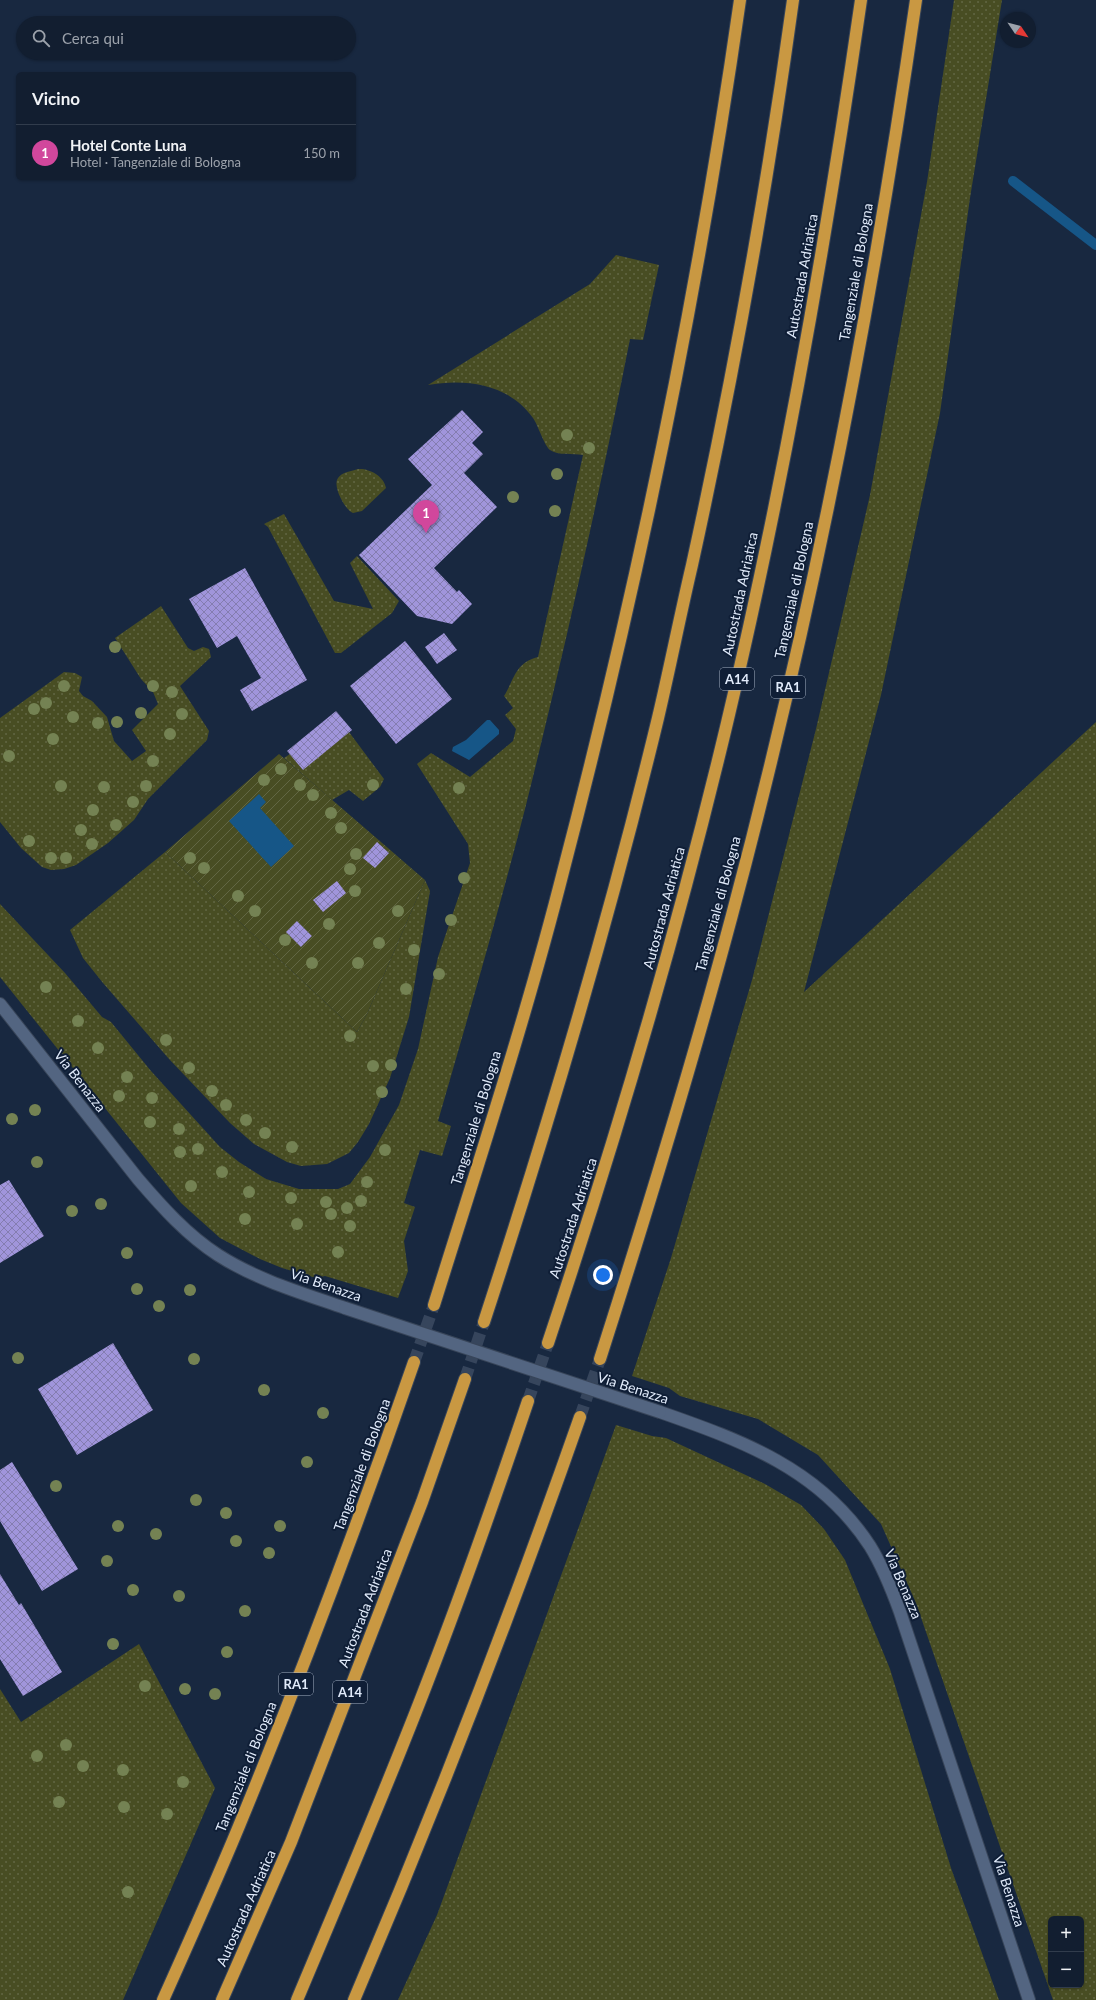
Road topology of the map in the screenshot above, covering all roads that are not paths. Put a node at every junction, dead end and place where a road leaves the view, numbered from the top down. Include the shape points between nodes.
1 (740, 0) edge
2 (793, 0) edge
3 (861, 0) edge
4 (916, 0) edge
5 (0, 1004) edge
6 (434, 1305) tunnel mouth
7 (484, 1322) tunnel mouth
8 (548, 1343) tunnel mouth
9 (600, 1359) tunnel mouth
10 (414, 1362) tunnel mouth
11 (465, 1379) tunnel mouth
12 (528, 1401) tunnel mouth
13 (580, 1417) tunnel mouth
14 (163, 2000) edge
15 (222, 2000) edge
16 (297, 2000) edge
17 (354, 2000) edge
18 (1029, 2000) edge

1 - 6 highway, Tangenziale di Bologna via 700,250 673,392 609,685 563,873 521,1024
2 - 7 highway via 754,254 710,480 658,717 586,985 519,1216
3 - 8 highway, Autostrada Adriatica / A14 via 822,255 773,513 727,722 680,909 637,1064 590,1218
4 - 9 highway, Tangenziale di Bologna / RA1 via 900,112 835,472 785,699 733,913 688,1073
5 - 18 street, Via Benazza, bridge via 158,1203 185,1230 217,1255 256,1276 345,1308 660,1412 739,1441 791,1468 830,1498 850,1519 870,1547 882,1568 900,1612
10 - 14 highway, Tangenziale di Bologna / RA1 via 313,1641 239,1827
11 - 15 highway, Autostrada Adriatica / A14 via 410,1532 291,1842
12 - 16 highway via 484,1529 426,1684
13 - 17 highway via 536,1544 475,1704 408,1874

